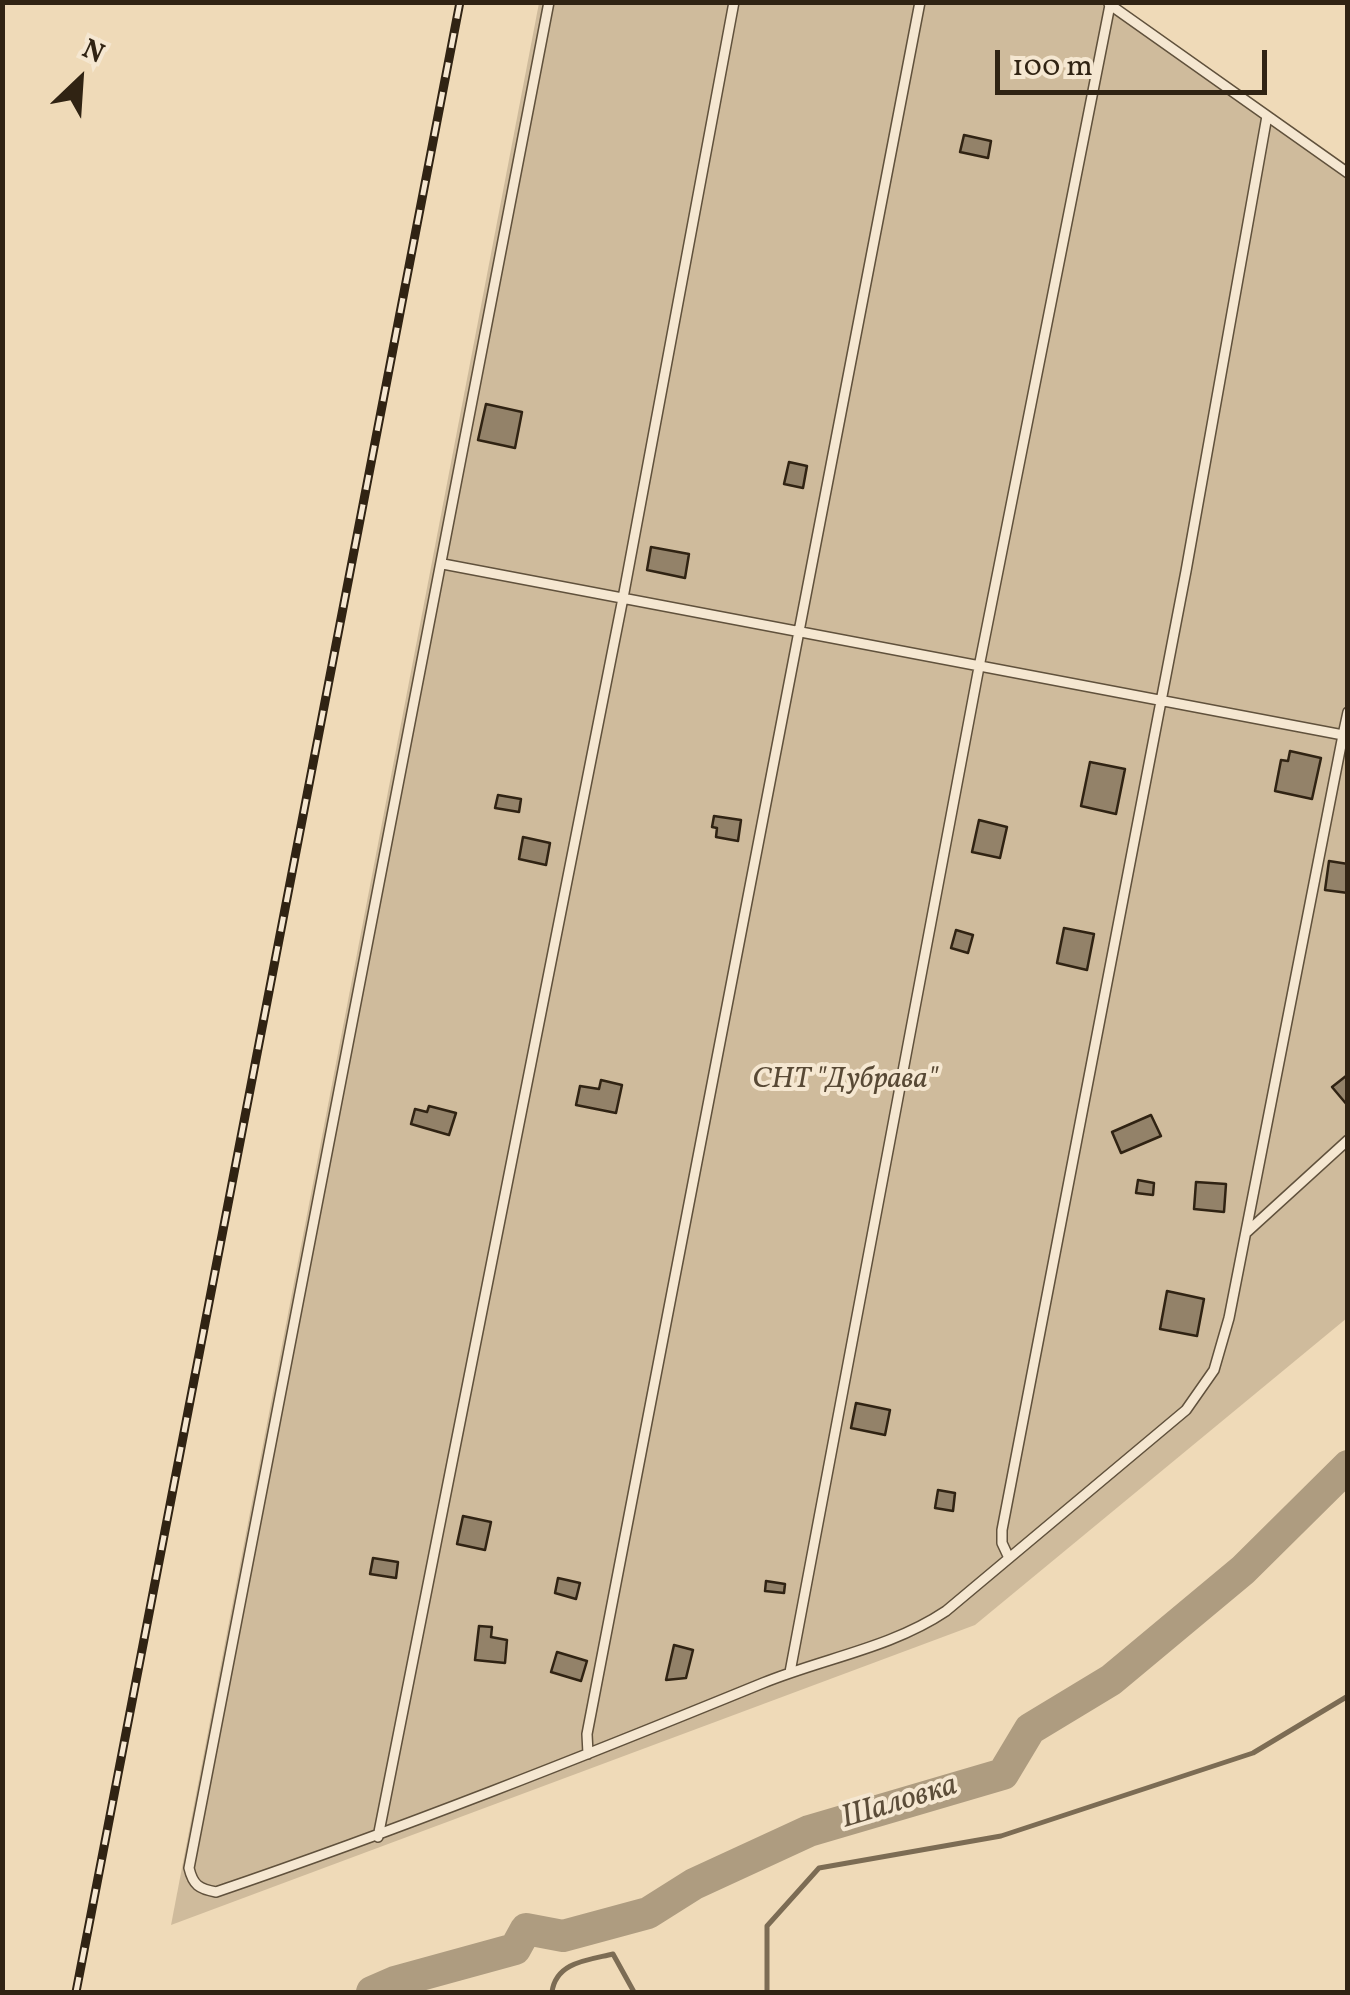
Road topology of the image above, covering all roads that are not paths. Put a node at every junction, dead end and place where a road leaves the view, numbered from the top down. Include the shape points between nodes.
1 (549, 2) edge
2 (734, 2) edge
3 (920, 2) edge
4 (1108, 4) edge
5 (1267, 116) junction
6 (1348, 174) edge
7 (443, 564) junction
8 (623, 598) junction
9 (800, 632) junction
10 (979, 667) junction
11 (1159, 701) junction
12 (1348, 712) edge
13 (1345, 735) edge
14 (1348, 1140) edge
15 (1248, 1232) junction
16 (1009, 1558) junction
17 (790, 1672) junction
18 (588, 1754) junction
19 (378, 1837) junction

1 - 7 lane
2 - 8 lane
3 - 9 lane
4 - 5 lane
4 - 10 lane
5 - 6 lane
5 - 11 lane
7 - 8 lane
7 - 19 lane via 192,1882 216,1892
8 - 9 lane
8 - 19 lane
9 - 10 lane
9 - 18 lane
10 - 11 lane
10 - 17 lane
11 - 13 lane
11 - 16 lane via 1002,1530
12 - 13 lane
13 - 15 lane
14 - 15 lane
15 - 16 lane via 1222,1347 1203,1390
16 - 17 lane via 924,1626
17 - 18 lane
18 - 19 lane

